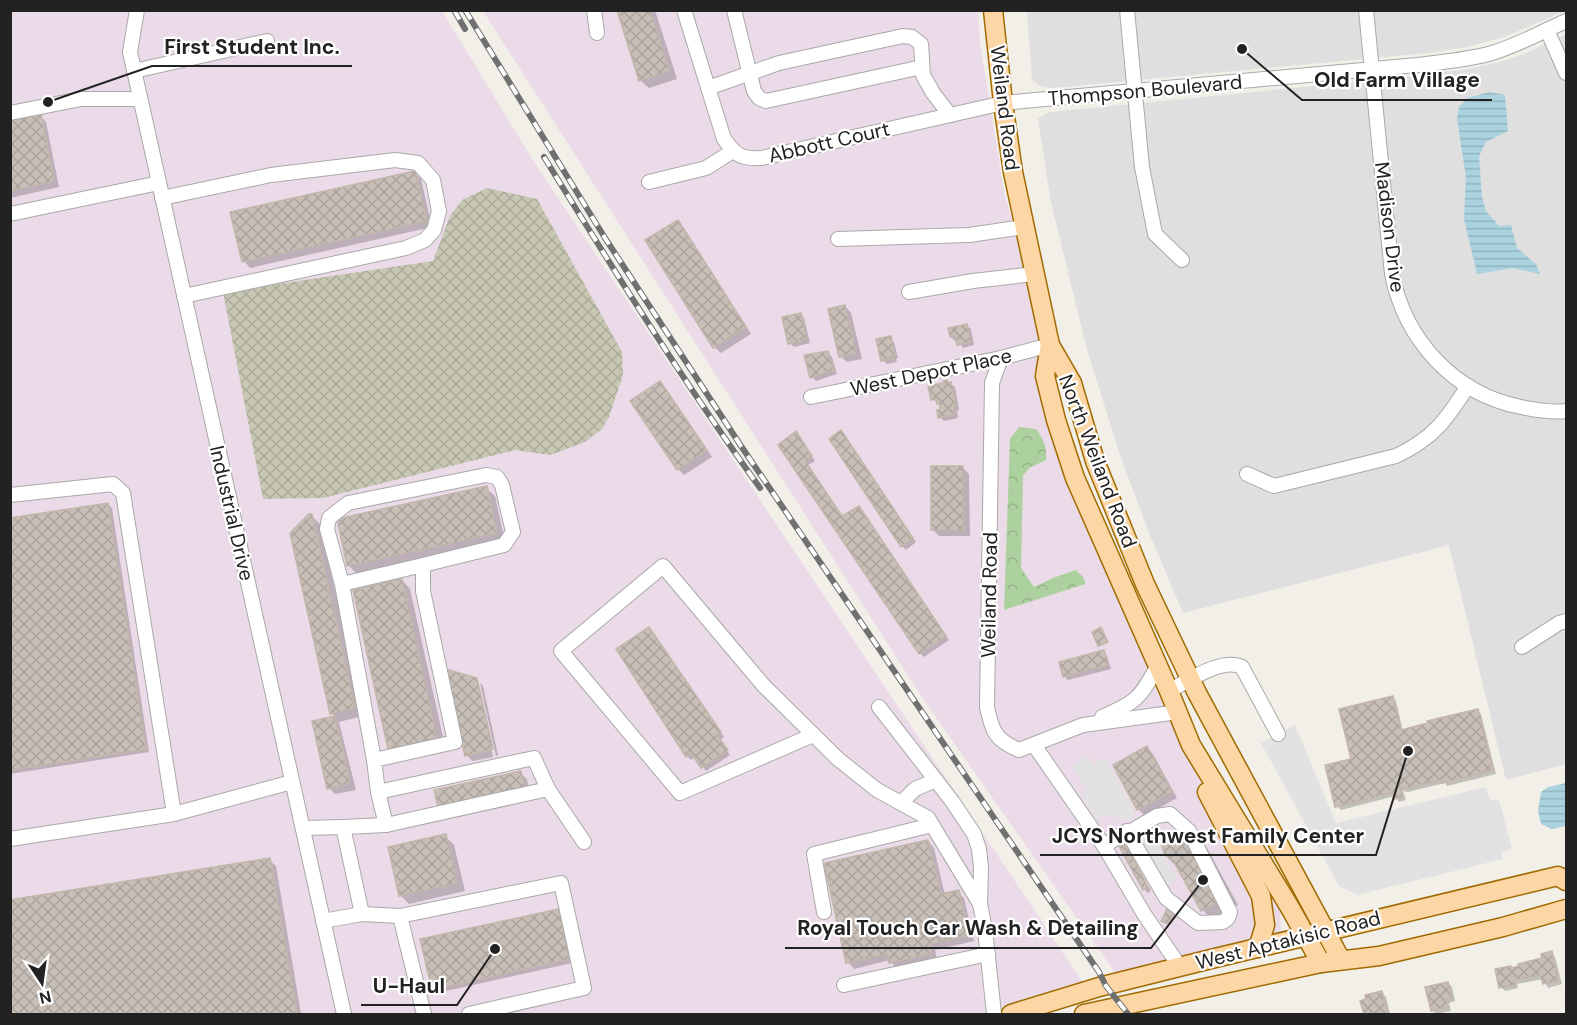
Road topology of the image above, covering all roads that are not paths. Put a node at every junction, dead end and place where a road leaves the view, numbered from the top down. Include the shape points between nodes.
1 (136, 10) edge
2 (594, 10) edge
3 (684, 10) edge
4 (734, 10) edge
5 (993, 10) edge
6 (1127, 10) edge
7 (1366, 10) edge
8 (1566, 21) edge
9 (1547, 30) junction
10 (597, 33) dead end
11 (267, 42) dead end
12 (922, 67) junction
13 (1372, 70) junction
14 (134, 71) junction
15 (1566, 73) edge
16 (749, 74) junction
17 (708, 88) junction
18 (1135, 92) junction
19 (140, 99) junction
20 (1003, 103) junction
21 (10, 114) edge
22 (950, 115) junction
23 (733, 151) junction
24 (649, 182) dead end
25 (159, 183) junction
26 (162, 198) junction
27 (10, 214) edge
28 (1024, 227) junction
29 (838, 240) dead end
30 (1182, 260) dead end
31 (1034, 274) junction
32 (909, 292) dead end
33 (184, 296) junction
34 (1050, 345) junction
35 (1001, 358) junction
36 (1468, 386) junction
37 (811, 397) dead end
38 (1566, 411) edge
39 (1247, 474) dead end
40 (10, 495) edge
41 (423, 565) junction
42 (342, 584) junction
43 (1566, 621) edge
44 (1522, 647) dead end
45 (1158, 666) junction
46 (1191, 680) junction
47 (1169, 691) junction
48 (879, 707) dead end
49 (1178, 712) junction
50 (1083, 725) junction
51 (1278, 734) dead end
52 (813, 735) junction
53 (1034, 745) junction
54 (374, 760) junction
55 (936, 780) junction
56 (292, 782) junction
57 (549, 789) junction
58 (378, 792) junction
59 (901, 803) junction
60 (174, 814) junction
61 (386, 825) junction
62 (932, 825) junction
63 (343, 827) junction
64 (303, 828) junction
65 (1128, 833) junction
66 (10, 839) edge
67 (584, 842) dead end
68 (1104, 846) junction
69 (1566, 881) edge
70 (1166, 898) junction
71 (980, 904) junction
72 (1566, 909) edge
73 (824, 912) dead end
74 (362, 914) junction
75 (1144, 914) junction
76 (400, 916) junction
77 (323, 921) junction
78 (1327, 933) junction
79 (1308, 937) junction
80 (1258, 948) junction
81 (988, 954) junction
82 (1341, 960) junction
83 (1321, 963) junction
84 (1180, 967) junction
85 (844, 985) dead end
86 (344, 1014) edge
87 (424, 1014) edge
88 (469, 1014) edge
89 (994, 1014) edge
90 (1011, 1014) edge
91 (1084, 1014) edge

1 - 14 street, Industrial Drive via 130,52
2 - 10 street
3 - 17 street
4 - 16 street
5 - 20 main road, Weiland Road
6 - 18 street
7 - 13 street, Madison Drive
8 - 9 street, Thompson Boulevard
9 - 13 street, Thompson Boulevard via 1492,53
9 - 15 street
11 - 14 street
12 - 16 street via 766,100 754,91
12 - 16 street via 921,44 903,36 779,63
12 - 22 street via 933,93
13 - 18 street, Thompson Boulevard
13 - 36 street, Madison Drive via 1396,295 1434,360
14 - 19 street, Industrial Drive
16 - 17 street
17 - 23 street via 724,139
18 - 20 street, Thompson Boulevard
18 - 30 street via 1142,167 1155,234
19 - 21 street via 81,99
19 - 25 street, Industrial Drive
20 - 22 street, Abbott Court
20 - 28 main road, Weiland Road
22 - 23 street, Abbott Court via 762,158 748,159
23 - 24 street via 706,168
25 - 26 street, Industrial Drive
25 - 27 street
26 - 33 street, Industrial Drive
26 - 33 street via 271,176 395,160 418,163 433,180 438,211 434,230 424,240 406,248
28 - 29 street via 969,235
28 - 31 main road, Weiland Road
31 - 32 street
31 - 34 main road, Weiland Road
33 - 56 street, Industrial Drive
34 - 35 street, West Depot Place
34 - 45 main road, North Weiland Road via 1046,376 1075,478
34 - 46 main road, North Weiland Road via 1072,383 1095,461 1145,584
35 - 37 street, West Depot Place
35 - 53 street, Weiland Road via 992,383 987,707 990,725 998,738 1019,750
36 - 38 street, Madison Drive via 1501,404
36 - 39 street via 1430,436 1396,456 1274,486
40 - 60 street via 113,484 123,493
41 - 42 street
41 - 42 street via 504,545 509,540 513,532 497,477 486,475 348,503 329,518 327,529
41 - 54 street via 425,601 455,742
42 - 54 street
43 - 44 street
45 - 47 main road, North Weiland Road
45 - 50 street, Weiland Road via 1131,704
46 - 47 street
46 - 51 street via 1210,669 1235,664 1242,667
46 - 78 main road, North Weiland Road
47 - 49 main road, North Weiland Road
48 - 55 street
49 - 50 street, Weiland Road
49 - 79 main road, North Weiland Road via 1191,745
49 - 80 main road via 1181,742 1261,896 1265,925
50 - 53 street, Weiland Road
52 - 52 street via 764,686 663,566 561,651 680,793
52 - 59 street via 877,790
53 - 68 street
54 - 58 street
55 - 59 street via 915,789
55 - 71 street via 974,834 981,867
56 - 60 street
56 - 64 street, Industrial Drive
57 - 58 street via 534,758
57 - 61 street
57 - 67 street
58 - 61 street
59 - 62 street via 928,818
60 - 66 street
61 - 63 street
62 - 71 street
62 - 73 street via 814,854
63 - 64 street
63 - 74 street
64 - 77 street, Industrial Drive
65 - 68 street
65 - 70 street
65 - 70 street via 1157,816 1170,814 1189,831 1230,912 1223,922 1198,923
68 - 75 street
69 - 78 main road, West Aptakisic Road via 1558,876 1366,920
70 - 75 street
71 - 81 street
72 - 82 main road, West Aptakisic Road via 1379,956
74 - 76 street
74 - 77 street
75 - 84 street
76 - 87 street
76 - 88 street via 561,883 584,988
77 - 86 street, Industrial Drive
78 - 79 main road, West Aptakisic Road
78 - 82 main road, North Weiland Road
79 - 80 main road, West Aptakisic Road
79 - 83 main road, North Weiland Road
80 - 84 main road, West Aptakisic Road
81 - 85 street
81 - 89 street
82 - 83 main road, West Aptakisic Road
83 - 91 main road, West Aptakisic Road
84 - 90 main road, West Aptakisic Road

